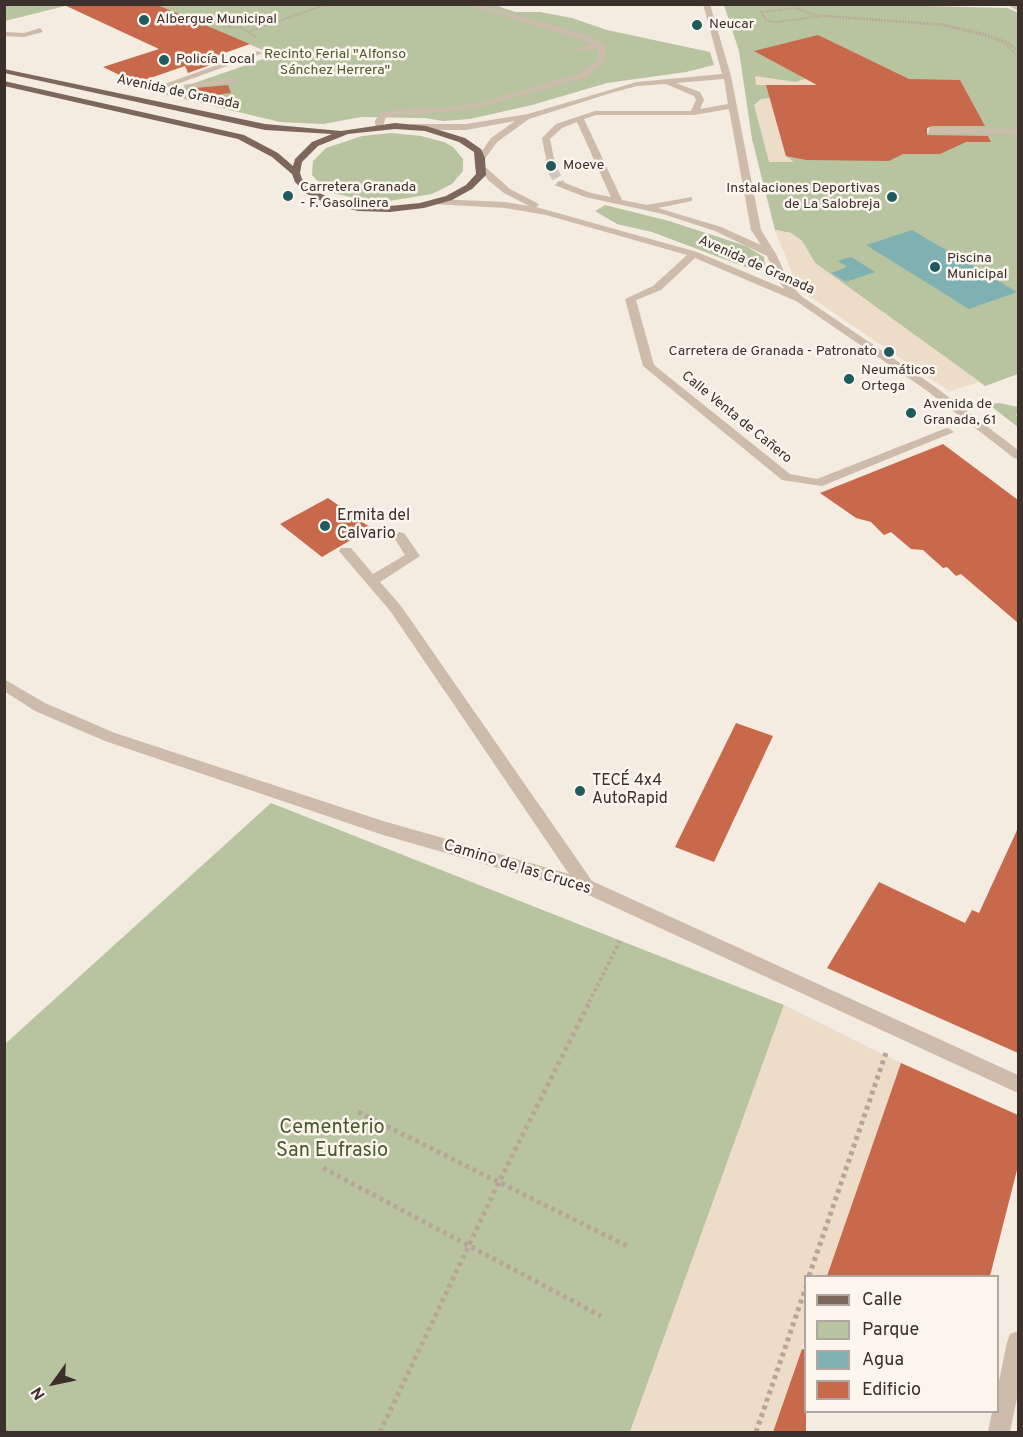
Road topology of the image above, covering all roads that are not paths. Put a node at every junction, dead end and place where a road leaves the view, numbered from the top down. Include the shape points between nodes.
1 (467, 4) edge
2 (706, 4) edge
3 (1009, 4) edge
4 (1018, 9) edge
5 (40, 30) dead end
6 (4, 34) edge
7 (602, 47) junction
8 (575, 48) dead end
9 (259, 53) road end
10 (4, 71) edge
11 (727, 76) junction
12 (233, 80) dead end
13 (663, 81) junction
14 (4, 83) edge
15 (152, 90) junction
16 (135, 99) junction
17 (732, 106) junction
18 (694, 112) junction
19 (529, 116) junction
20 (579, 118) junction
21 (379, 127) junction
22 (411, 127) junction
23 (932, 131) dead end
24 (346, 132) junction
25 (1018, 132) edge
26 (482, 163) junction
27 (552, 169) tunnel mouth
28 (296, 173) junction
29 (560, 184) tunnel mouth
30 (689, 199) dead end
31 (436, 202) junction
32 (618, 202) junction
33 (644, 208) junction
34 (547, 212) junction
35 (694, 254) junction
36 (771, 254) junction
37 (800, 299) junction
38 (948, 432) dead end
39 (1018, 455) edge
40 (399, 536) dead end
41 (346, 551) dead end
42 (372, 580) junction
43 (4, 684) edge
44 (586, 886) junction
45 (1018, 1084) edge
46 (1018, 1342) edge
47 (999, 1432) edge

1 - 7 street via 587,38
2 - 11 street
3 - 4 street
5 - 6 street via 24,36
7 - 8 street
7 - 21 street via 602,60 583,75 470,106 383,115
9 - 15 street
10 - 16 main road, Avenida de Granada
11 - 13 street
11 - 17 street
12 - 15 street
13 - 18 street via 697,94 700,100
13 - 19 street via 608,90
14 - 28 main road, Avenida de Granada via 241,137 275,154
15 - 16 street
16 - 24 main road, Avenida de Granada via 265,127
17 - 18 street
17 - 36 street via 756,230
18 - 20 street via 595,113
19 - 22 street via 466,127
19 - 26 street via 494,140
20 - 27 street via 559,126 546,138
20 - 32 street
21 - 22 main road
21 - 24 main road
22 - 26 main road via 462,140 471,145
23 - 25 street
24 - 28 main road via 308,149 298,161
26 - 31 main road, Avenida de Granada via 481,175 469,187
26 - 34 street, Avenida de Granada via 507,191
28 - 31 main road, Avenida de Granada via 310,192 344,205 390,209
29 - 32 street
30 - 33 street
31 - 34 street, Avenida de Granada via 505,205
32 - 33 street
33 - 36 street via 717,229
34 - 35 street, Avenida de Granada
35 - 37 street, Avenida de Granada
35 - 38 street, Calle Venta de Cañero via 657,288 630,299 649,366 786,477 818,483
36 - 37 street via 783,281
37 - 39 street, Avenida de Granada via 930,388
40 - 42 street via 413,556
41 - 42 street
42 - 44 street via 396,609
43 - 44 street, Camino de las Cruces via 40,707 110,737 383,828
44 - 45 street, Camino de las Cruces
46 - 47 street

